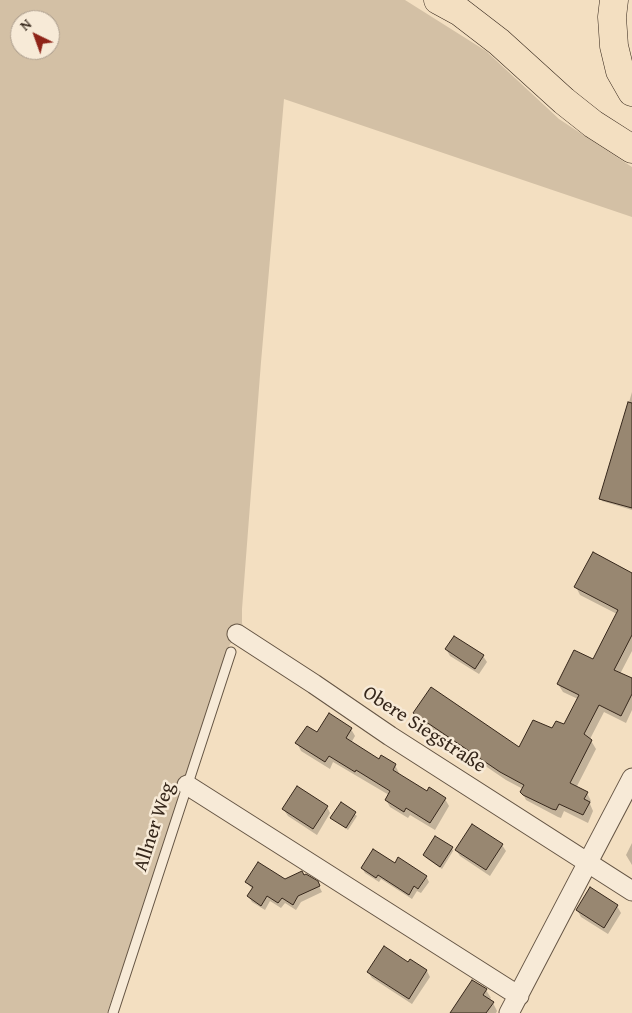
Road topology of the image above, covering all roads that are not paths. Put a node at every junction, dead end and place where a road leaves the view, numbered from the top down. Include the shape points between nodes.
1 (438, 0) edge
2 (614, 0) edge
3 (632, 92) edge
4 (632, 149) edge
5 (237, 634) dead end
6 (231, 652) dead end
7 (632, 778) edge
8 (187, 785) junction
9 (588, 862) junction
10 (632, 891) edge
11 (518, 996) junction
12 (114, 1013) edge
13 (510, 1013) edge

1 - 4 highway via 460,12 499,42 593,124
2 - 3 highway via 614,46 620,71
5 - 9 street, Obere Siegstraße
6 - 8 lane, Allner Weg
7 - 9 street
8 - 11 street
8 - 12 lane, Allner Weg
9 - 10 street, Obere Siegstraße
9 - 11 street
11 - 13 street

